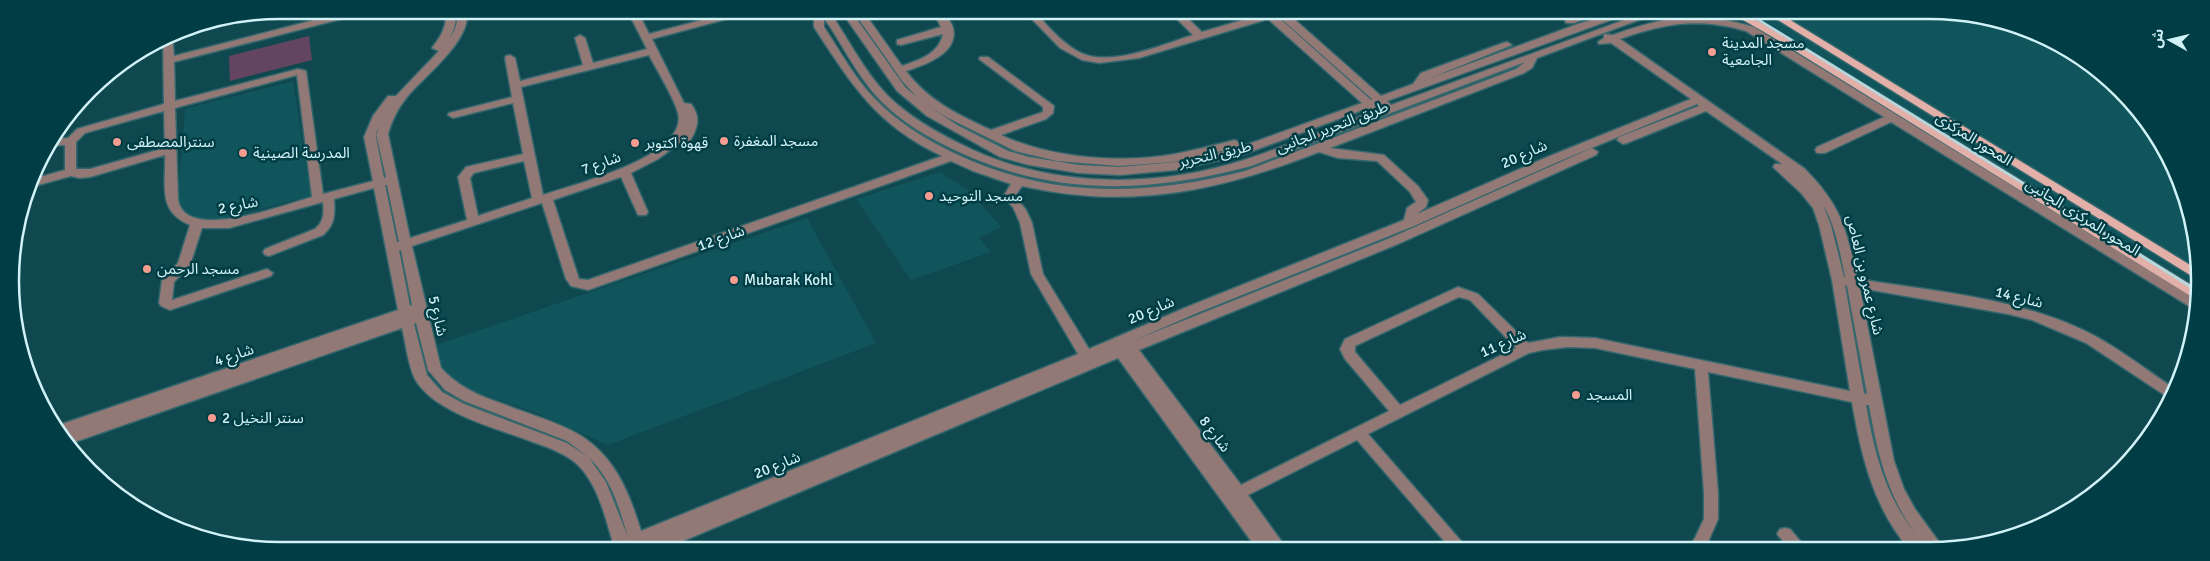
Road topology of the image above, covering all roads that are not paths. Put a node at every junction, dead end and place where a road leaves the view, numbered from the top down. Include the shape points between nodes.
1 (330, 19) edge
2 (452, 19) edge
3 (462, 19) edge
4 (636, 19) edge
5 (696, 19) edge
6 (712, 19) edge
7 (818, 19) edge
8 (828, 19) edge
9 (854, 19) edge
10 (861, 19) edge
11 (943, 19) edge
12 (1037, 19) edge
13 (1182, 19) edge
14 (1252, 19) edge
15 (1281, 19) edge
16 (1577, 19) edge
17 (1618, 19) edge
18 (1636, 19) edge
19 (1679, 19) edge
20 (1695, 19) edge
21 (1745, 19) edge
22 (1781, 19) edge
23 (948, 28) junction
24 (865, 29) junction
25 (1597, 33) junction
26 (644, 35) junction
27 (1771, 35) junction
28 (1200, 36) junction
29 (580, 38) dead end
30 (901, 42) dead end
31 (168, 44) edge
32 (652, 52) junction
33 (1532, 56) junction
34 (510, 58) dead end
35 (984, 59) dead end
36 (169, 60) junction
37 (589, 67) junction
38 (900, 70) junction
39 (515, 86) junction
40 (1415, 89) junction
41 (517, 99) junction
42 (1375, 103) junction
43 (1699, 105) junction
44 (169, 106) junction
45 (1386, 112) junction
46 (453, 115) dead end
47 (1337, 117) junction
48 (1892, 117) junction
49 (989, 135) junction
50 (71, 141) junction
51 (59, 142) edge
52 (1312, 145) junction
53 (170, 150) junction
54 (1821, 150) dead end
55 (529, 156) junction
56 (951, 157) junction
57 (71, 172) junction
58 (625, 172) junction
59 (39, 181) edge
60 (384, 181) junction
61 (2064, 182) dead end
62 (1018, 183) junction
63 (2053, 187) junction
64 (323, 198) junction
65 (542, 200) junction
66 (642, 212) dead end
67 (473, 222) junction
68 (197, 223) junction
69 (1410, 223) junction
70 (2104, 242) junction
71 (406, 244) junction
72 (393, 248) junction
73 (269, 252) dead end
74 (2191, 258) dead end
75 (2179, 264) junction
76 (2191, 272) edge
77 (267, 273) dead end
78 (1838, 280) junction
79 (1852, 282) junction
80 (2191, 291) edge
81 (2191, 302) edge
82 (420, 312) junction
83 (406, 316) junction
84 (1122, 346) junction
85 (1525, 349) junction
86 (1086, 356) junction
87 (1701, 364) junction
88 (2167, 390) edge
89 (1858, 397) junction
90 (1875, 400) junction
91 (1398, 412) junction
92 (65, 429) edge
93 (1358, 432) junction
94 (71, 437) edge
95 (1233, 495) junction
96 (1785, 534) dead end
97 (618, 542) edge
98 (637, 542) edge
99 (643, 542) edge
100 (663, 542) edge
101 (1262, 542) edge
102 (1274, 542) edge
103 (1454, 542) edge
104 (1701, 542) edge
105 (1793, 542) edge
106 (1913, 542) edge
107 (1931, 542) edge

1 - 36 street
2 - 60 street, شارع 5 via 444,40 390,100 373,125 370,137
3 - 60 street, شارع 5 via 459,33 394,106 384,124
4 - 26 street, شارع 7
5 - 26 street
6 - 26 street
7 - 56 street, طريق التحرير الجانبى via 819,27 867,97 891,120
8 - 52 street, طريق التحرير via 870,80 895,108 916,125 972,155 1020,173 1097,184 1156,182 1232,168
9 - 24 street, طريق التحرير
10 - 24 street, طريق التحرير الجانبى
11 - 23 street
12 - 28 street via 1066,50 1098,61 1118,60
13 - 28 street
14 - 28 street
15 - 42 street
16 - 40 street via 1424,75
17 - 25 street, طريق التحرير
18 - 25 street, طريق التحرير
19 - 25 street, المحور المركزى الجانبى
20 - 27 street, المحور المركزى الجانبى via 1726,22
21 - 27 main road, المحور المركزى
22 - 63 main road, المحور المركزى
23 - 30 street
23 - 38 street via 948,37 937,54
24 - 38 street, طريق التحرير الجانبى
24 - 47 street, طريق التحرير via 901,89 913,101 982,144 1029,161 1099,171 1176,166 1238,152
25 - 33 street, طريق التحرير
25 - 40 street, طريق التحرير
25 - 43 street, شارع عمرو بن العاص
26 - 32 street, شارع 7
27 - 48 street, المحور المركزى الجانبى
27 - 70 main road, المحور المركزى
29 - 37 street
31 - 36 street, شارع 2
32 - 37 street
32 - 58 street, شارع 7 via 684,114 683,127 671,146 655,158
33 - 45 street, طريق التحرير
33 - 52 street, طريق التحرير الجانبى via 1528,67 1520,71
34 - 39 street
35 - 49 street via 1049,106 1048,113 1042,117
36 - 44 street, شارع 2
37 - 39 street
38 - 49 street, طريق التحرير الجانبى via 914,90 936,107
39 - 41 street
40 - 42 street, طريق التحرير
41 - 46 street
41 - 55 street
42 - 45 street
42 - 47 street, طريق التحرير
43 - 69 street, شارع 20 via 1549,161
43 - 78 street, شارع عمرو بن العاص via 1806,190 1825,225
43 - 79 street, شارع عمرو بن العاص via 1795,168 1820,192 1839,226
43 - 84 street, شارع 20 via 1394,241
44 - 50 street via 82,132
44 - 53 street, شارع 2
44 - 64 street via 292,73 302,74
45 - 52 street, طريق التحرير
47 - 49 street, طريق التحرير الجانبى via 1314,117 1246,142 1139,162 1057,157 1019,148
48 - 54 street
48 - 70 street, المحور المركزى الجانبى
50 - 51 street
50 - 57 street via 68,167
52 - 62 street, طريق التحرير الجانبى via 1247,174 1172,190 1091,194
52 - 69 street via 1338,154 1380,158 1414,188 1422,200 1422,204 1410,211
53 - 57 street via 90,172
53 - 68 street, شارع 2 via 173,207 178,214
55 - 65 street
55 - 67 street via 466,173 464,177
56 - 62 street, طريق التحرير الجانبى
56 - 65 street, شارع 12 via 588,285 575,283 572,279
57 - 59 street
58 - 65 street, شارع 7
58 - 66 street
60 - 64 street, شارع 2
60 - 71 street, شارع 5
60 - 72 street, شارع 5
61 - 63 main road
62 - 86 street via 1009,196 1026,219 1037,274
63 - 75 main road, المحور المركزى
64 - 68 street, شارع 2 via 229,224
64 - 73 street via 329,223 326,227
65 - 67 street, شارع 7
67 - 71 street, شارع 7
68 - 77 street via 184,265 168,280 165,303 179,303
69 - 84 street, شارع 20 via 1192,310
70 - 80 main road, المحور المركزى
70 - 81 street, المحور المركزى الجانبى
71 - 72 street, شارع 7
71 - 82 street, شارع 5
72 - 83 street, شارع 5
74 - 75 main road
75 - 76 main road, المحور المركزى
78 - 79 street, شارع 14
78 - 89 street, شارع عمرو بن العاص
79 - 88 street, شارع 14 via 2035,316 2090,340
79 - 90 street, شارع عمرو بن العاص
82 - 83 street, شارع 4
82 - 98 street, شارع 5 via 435,370 450,386 469,398 572,437 604,462 620,489
83 - 92 street, شارع 4
83 - 94 street, شارع 4
83 - 97 street, شارع 5 via 422,377 437,396 459,408 562,447 576,456 599,482
84 - 86 street, شارع 20
84 - 95 street, شارع 8
84 - 100 street, شارع 20
85 - 87 street, شارع 11 via 1579,341
85 - 91 street, شارع 11
85 - 91 street via 1474,297 1458,292 1350,343 1347,349 1350,355
86 - 99 street, شارع 20
87 - 89 street, شارع 11
87 - 104 street via 1711,493 1711,519
89 - 90 street, شارع 11
89 - 106 street, شارع عمرو بن العاص via 1866,443 1880,492 1893,516
90 - 107 street, شارع عمرو بن العاص via 1883,446 1897,493 1909,515
91 - 93 street, شارع 11
93 - 95 street, شارع 11
93 - 103 street
95 - 101 street, شارع 8
95 - 102 street, شارع 8
96 - 105 street

